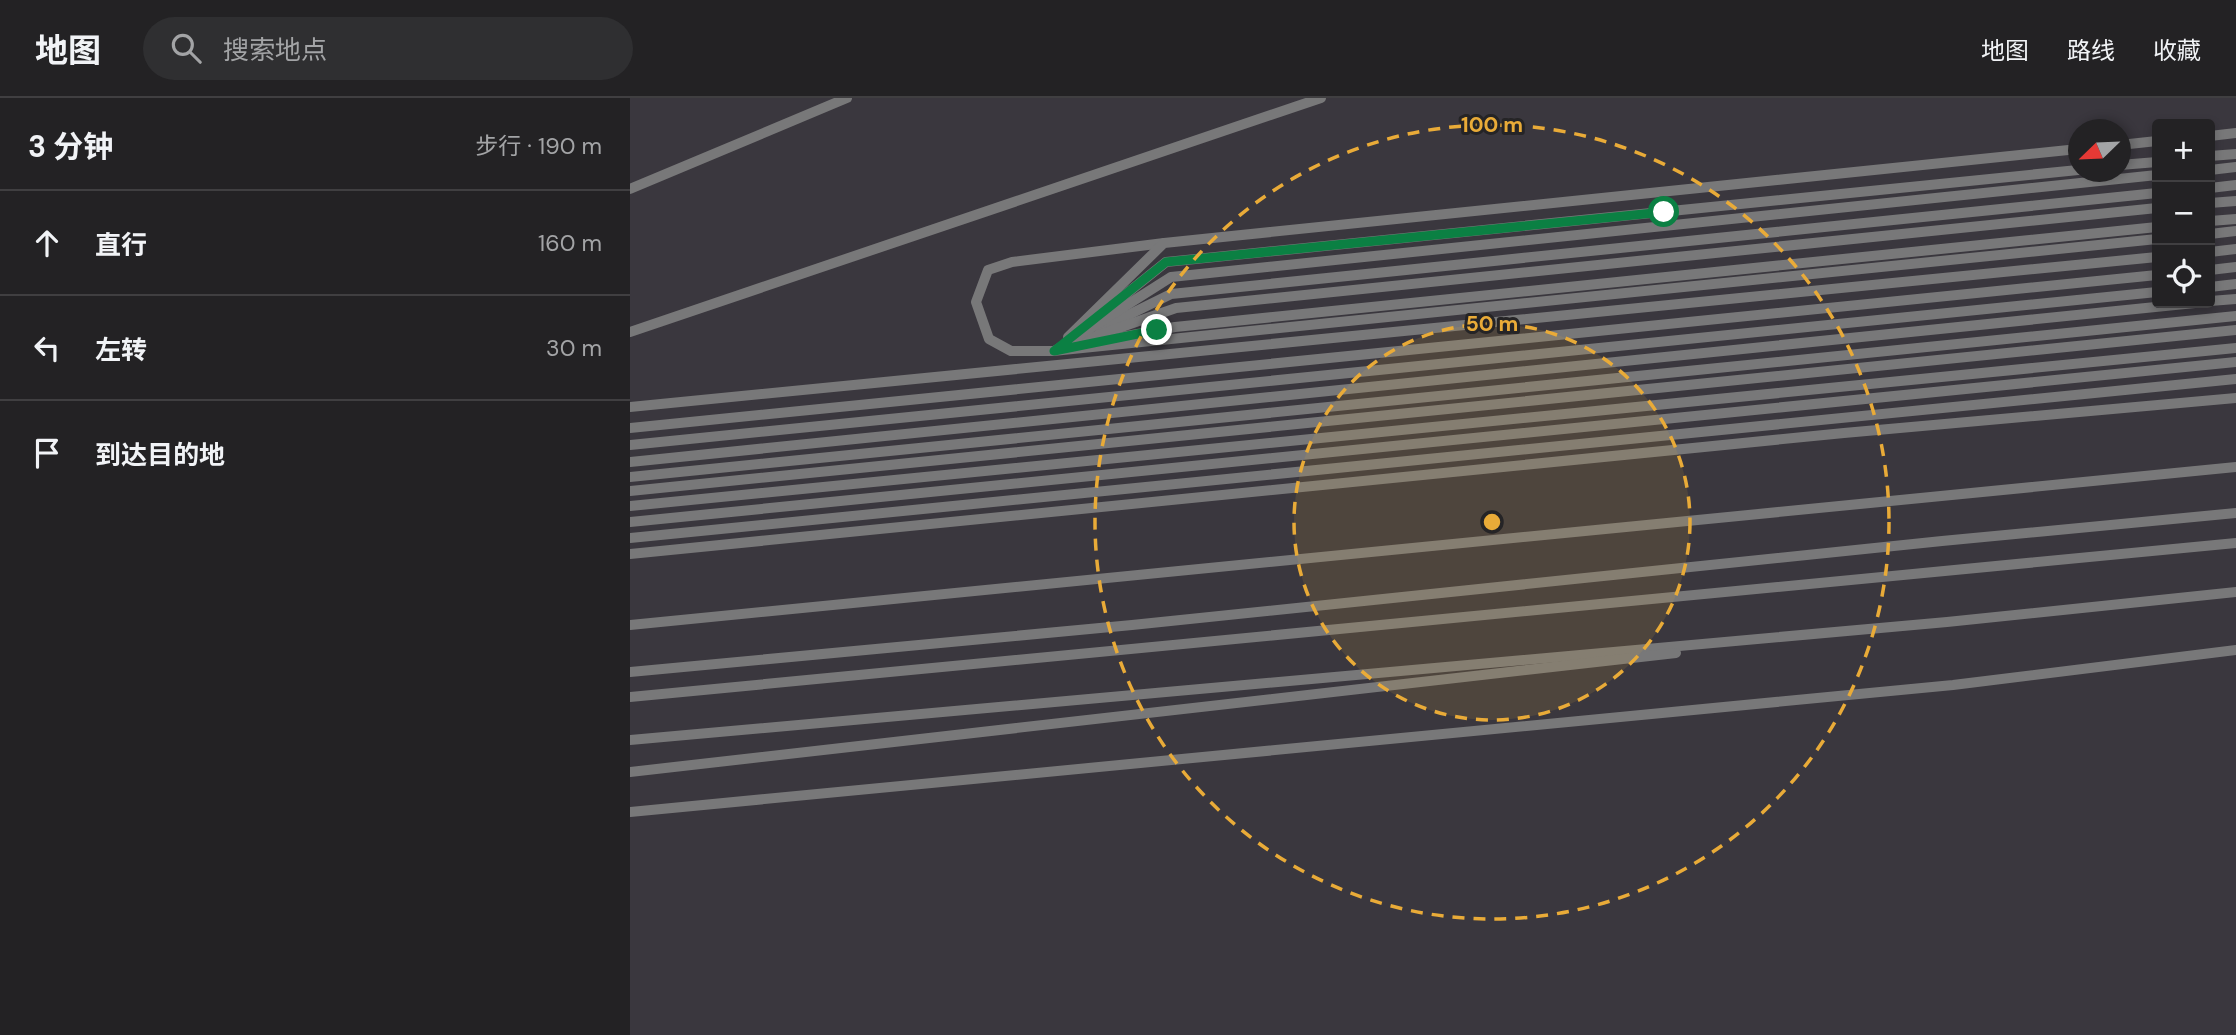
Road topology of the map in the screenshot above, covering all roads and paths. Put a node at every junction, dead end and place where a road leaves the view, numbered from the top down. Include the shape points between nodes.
1 (847, 98) edge
2 (1321, 98) edge
3 (2236, 133) edge
4 (2215, 135) edge
5 (2152, 142) edge
6 (2131, 144) edge
7 (2068, 150) edge
8 (2236, 154) edge
9 (2215, 156) edge
10 (2152, 163) edge
11 (2131, 165) edge
12 (2236, 167) edge
13 (2215, 169) edge
14 (2068, 171) edge
15 (2152, 176) edge
16 (2236, 185) edge
17 (2215, 187) edge
18 (630, 190) edge
19 (2152, 194) edge
20 (2236, 201) edge
21 (2215, 203) edge
22 (2152, 209) edge
23 (2236, 219) edge
24 (2215, 221) edge
25 (2152, 228) edge
26 (2236, 231) edge
27 (2215, 233) edge
28 (2152, 240) edge
29 (1164, 243) junction
30 (2236, 249) edge
31 (2215, 251) edge
32 (2152, 257) edge
33 (2236, 267) edge
34 (2215, 269) edge
35 (2152, 276) edge
36 (2236, 284) edge
37 (2215, 286) edge
38 (2152, 293) edge
39 (2236, 299) edge
40 (2215, 301) edge
41 (2152, 307) edge
42 (2236, 316) edge
43 (2236, 330) edge
44 (630, 332) edge
45 (2236, 348) edge
46 (1054, 351) junction
47 (2236, 362) edge
48 (2236, 379) edge
49 (2236, 398) edge
50 (630, 407) edge
51 (630, 428) edge
52 (630, 445) edge
53 (630, 462) edge
54 (2236, 467) edge
55 (630, 477) edge
56 (630, 491) edge
57 (630, 506) edge
58 (2236, 513) edge
59 (630, 522) edge
60 (630, 538) edge
61 (2236, 542) edge
62 (630, 554) edge
63 (2236, 593) edge
64 (1947, 622) junction
65 (630, 625) edge
66 (2236, 650) edge
67 (630, 672) edge
68 (630, 697) edge
69 (630, 740) edge
70 (630, 772) edge
71 (630, 813) edge

1 - 18 lane
2 - 44 lane
3 - 4 lane
5 - 6 lane
7 - 29 lane
8 - 9 lane
10 - 11 lane
12 - 13 lane
14 - 46 lane via 1166,262
15 - 46 lane via 1171,277
16 - 17 lane
19 - 46 lane via 1171,294
20 - 21 lane
22 - 46 lane via 1176,308
23 - 24 lane
25 - 46 lane via 1175,327
26 - 27 lane
28 - 46 lane
29 - 46 lane
29 - 46 lane via 1012,262 988,270 976,302 989,339 1011,351
30 - 31 lane
32 - 50 lane
33 - 34 lane
35 - 51 lane
36 - 37 lane
38 - 52 lane
39 - 40 lane
41 - 53 lane
42 - 55 lane
43 - 56 lane
45 - 57 lane
47 - 59 lane
48 - 60 lane
49 - 62 lane
54 - 65 lane
58 - 67 lane
61 - 68 lane
63 - 64 lane
64 - 69 lane
64 - 70 lane
66 - 71 lane via 1953,685

